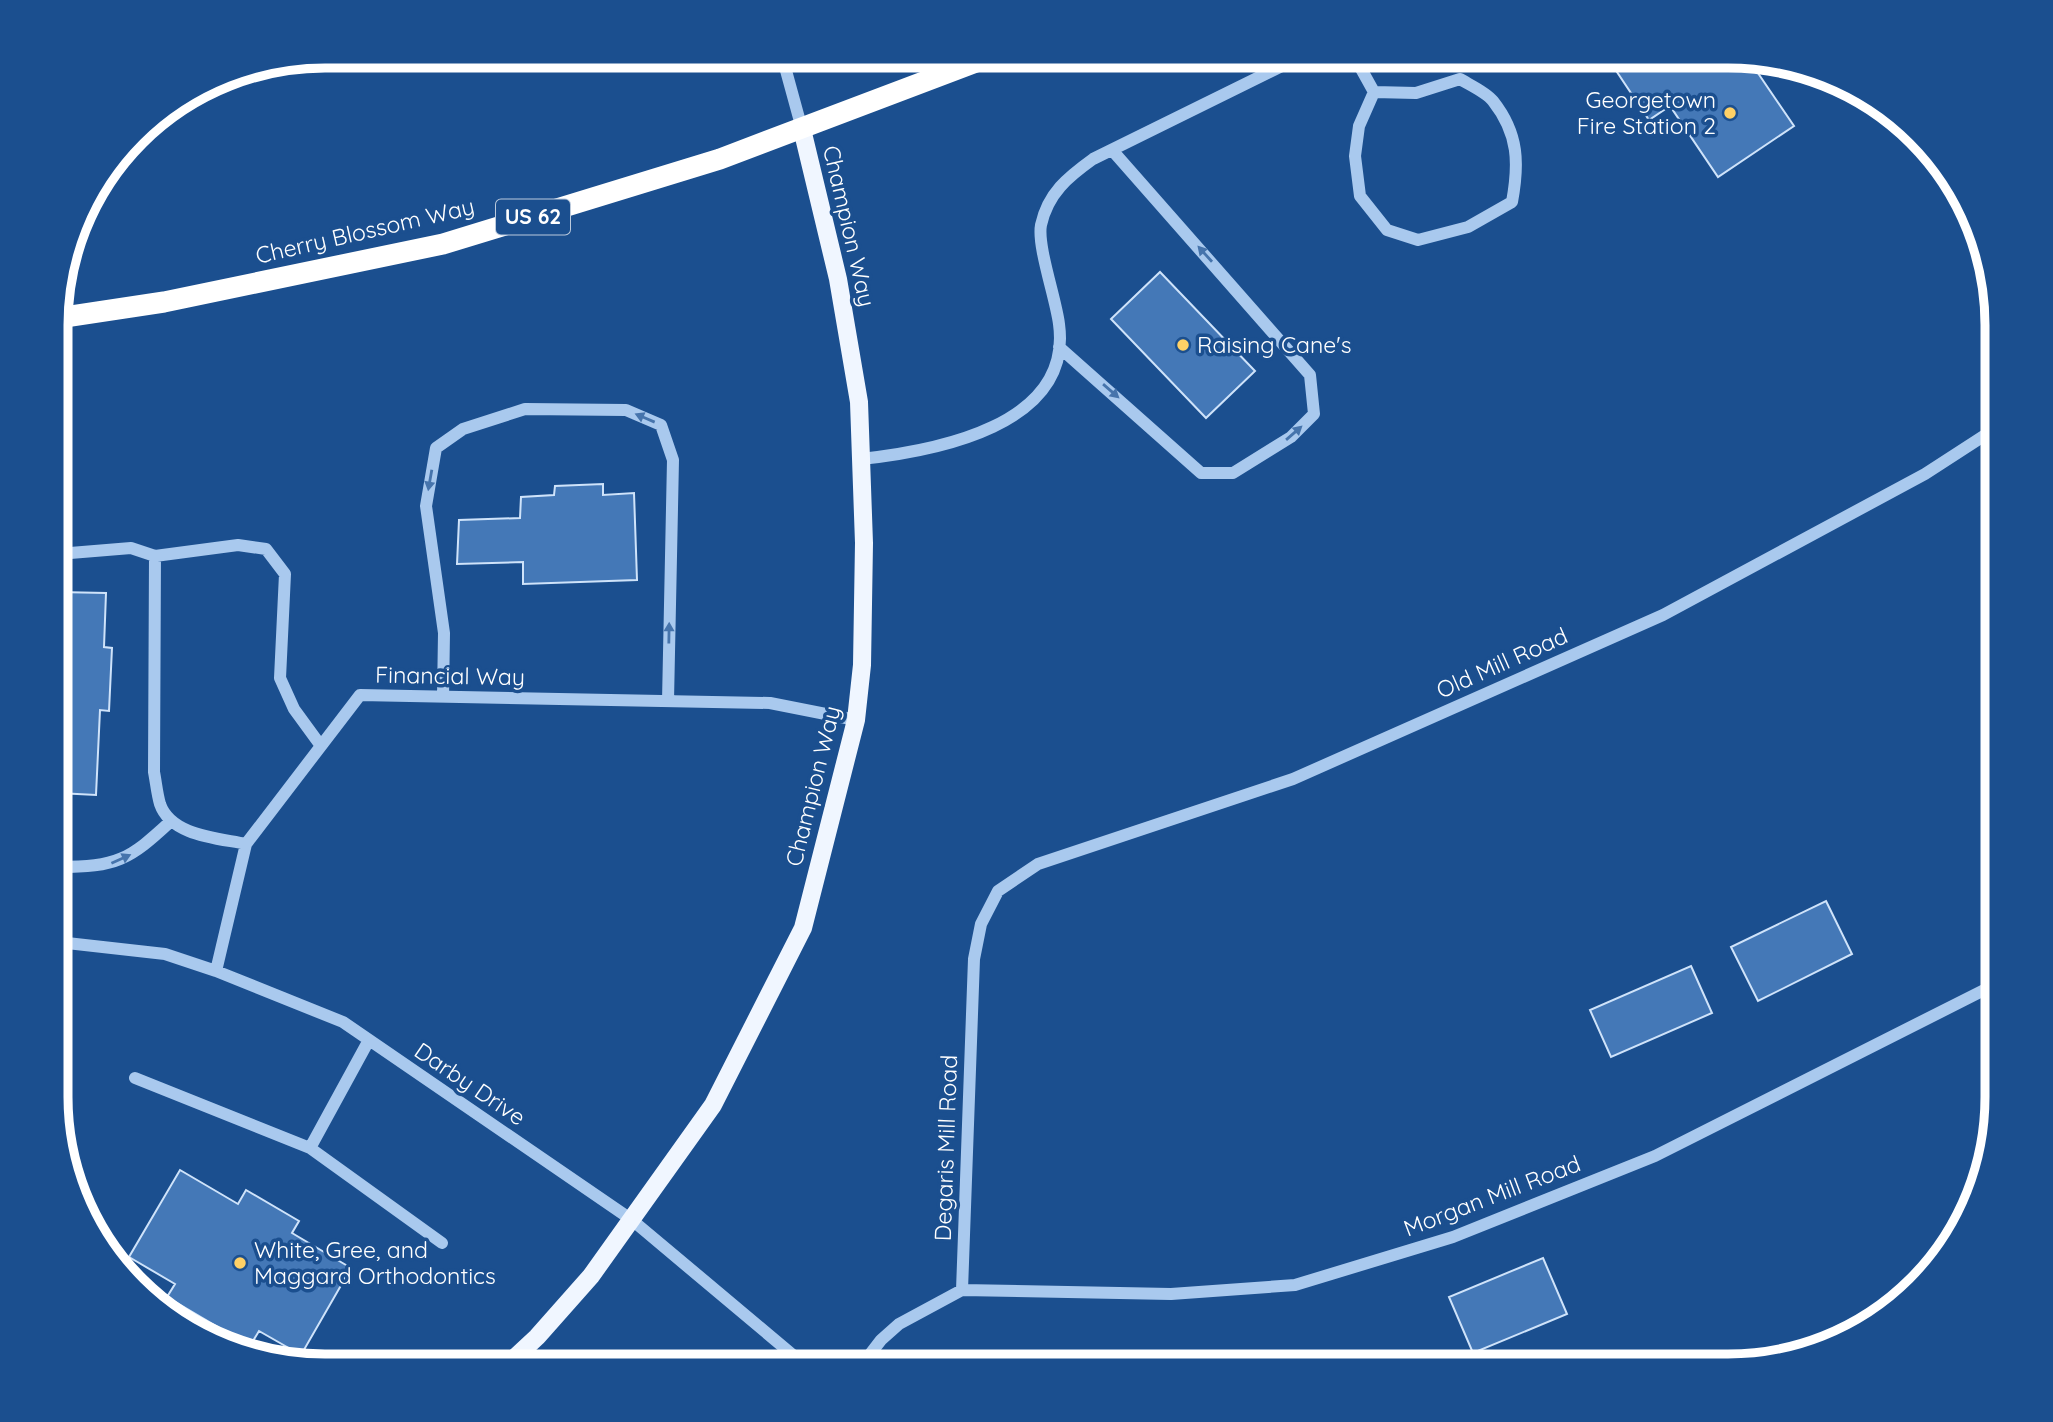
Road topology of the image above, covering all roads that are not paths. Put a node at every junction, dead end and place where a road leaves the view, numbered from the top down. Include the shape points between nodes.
1 (785, 68) edge
2 (961, 68) edge
3 (1277, 68) edge
4 (1361, 68) edge
5 (1374, 92) junction
6 (802, 129) junction
7 (1112, 149) junction
8 (69, 316) edge
9 (1059, 346) junction
10 (1985, 435) edge
11 (861, 459) junction
12 (68, 553) edge
13 (155, 556) junction
14 (443, 697) junction
15 (668, 701) junction
16 (856, 720) junction
17 (321, 746) junction
18 (171, 821) junction
19 (246, 844) junction
20 (68, 867) edge
21 (1003, 887) joint
22 (68, 943) edge
23 (215, 971) junction
24 (1985, 990) edge
25 (369, 1041) junction
26 (135, 1078) dead end
27 (310, 1148) junction
28 (632, 1220) junction
29 (442, 1243) dead end
30 (962, 1290) junction
31 (519, 1354) edge
32 (792, 1354) edge
33 (870, 1354) edge

1 - 6 street
2 - 6 highway, Cherry Blossom Way / US 62
3 - 7 street
4 - 5 street
5 - 5 street via 1416,93 1460,79 1492,100 1513,138 1518,169 1512,202 1468,227 1418,240 1387,230 1360,195 1355,156 1359,126
6 - 8 highway, Cherry Blossom Way / US 62 via 664,177 443,244 164,302
6 - 11 main road, Champion Way via 838,279 859,402
7 - 9 street via 1066,179 1049,200 1040,228 1056,300
9 -> 7 street via 1201,473 1233,473 1291,437 1314,414 1310,374
9 - 11 street via 1045,388 1023,411 923,452
10 - 21 street, Old Mill Road via 1925,474 1663,615 1293,779 1038,864
11 - 16 main road, Champion Way via 862,665
12 - 13 street via 131,548
13 - 17 street via 239,545 266,549 285,574 280,678
13 - 18 street via 154,772 161,806
14 - 15 street, Financial Way
15 -> 14 street via 673,460 661,425 626,410 525,410 463,429 436,448 426,506 444,633
14 - 17 street, Financial Way via 360,695
15 - 16 street, Financial Way via 770,704
16 - 28 main road, Champion Way via 803,928 713,1105
17 - 19 street, Financial Way
18 - 19 street via 192,832
20 -> 18 street via 101,867 127,858
19 - 23 street, Financial Way
21 - 30 street, Degaris Mill Road via 981,923 974,960
22 - 23 street, Darby Drive via 165,954
23 - 25 street, Darby Drive via 343,1022
24 - 30 street, Morgan Mill Road via 1655,1156 1453,1237 1295,1285 1171,1294
25 - 27 street
25 - 28 street, Darby Drive
26 - 27 street
27 - 29 street
28 - 31 main road, Champion Way via 591,1276
28 - 32 street, Darby Drive
30 - 33 street via 899,1324

